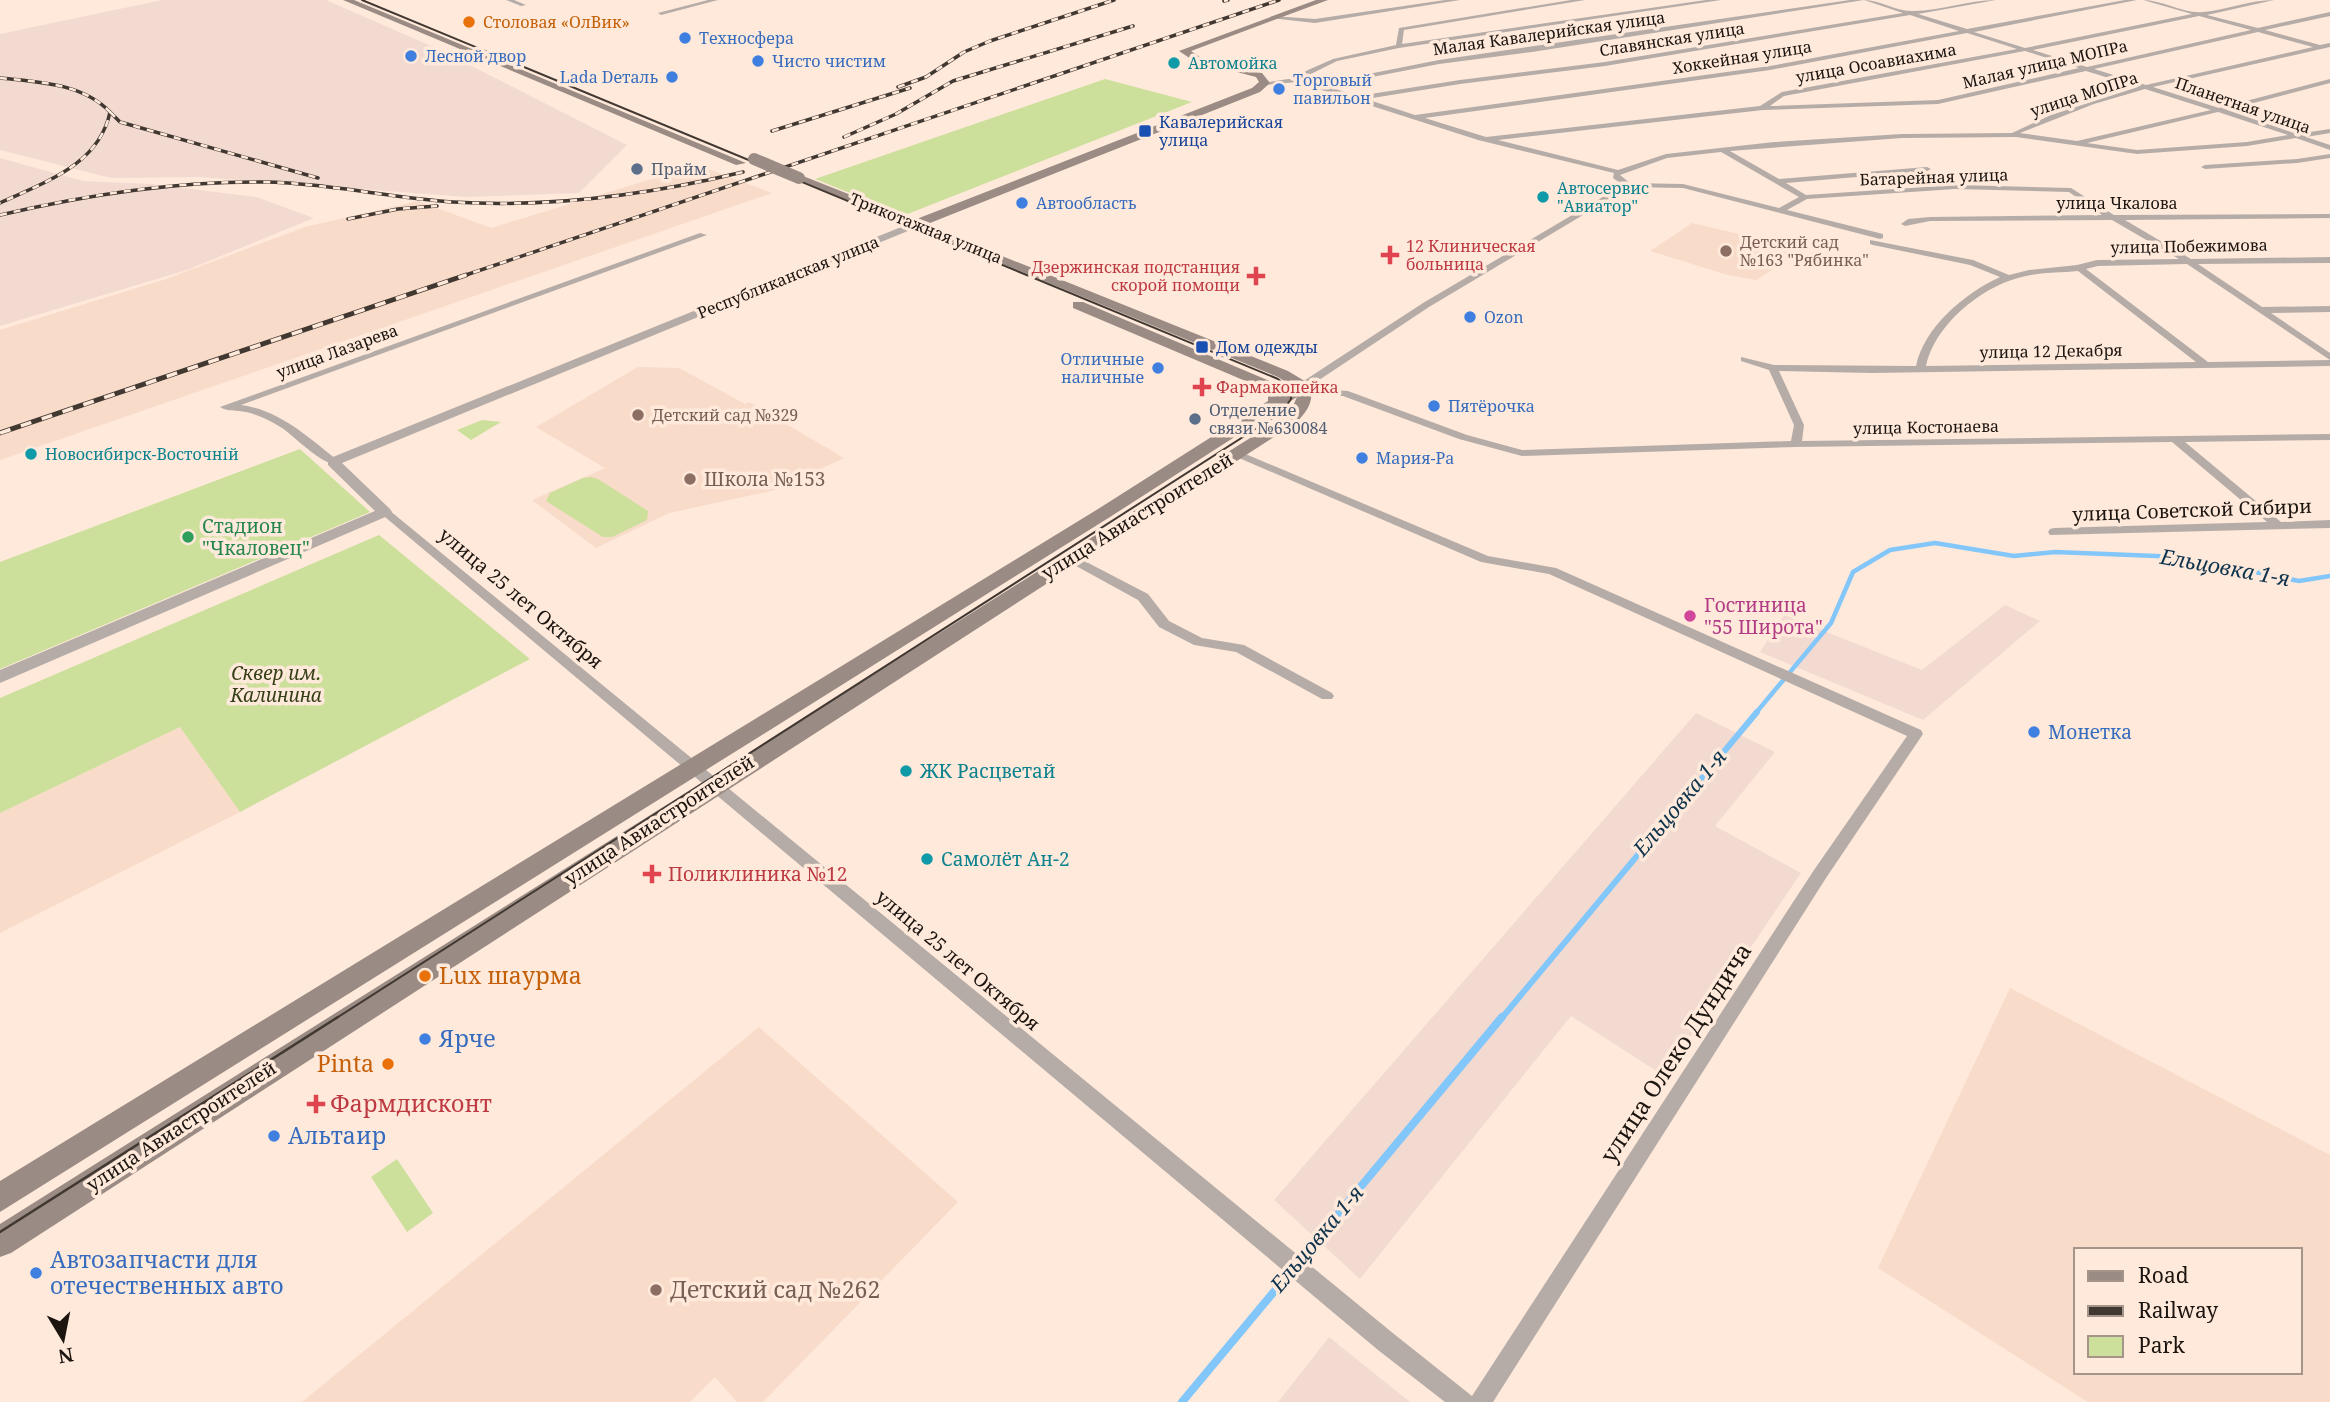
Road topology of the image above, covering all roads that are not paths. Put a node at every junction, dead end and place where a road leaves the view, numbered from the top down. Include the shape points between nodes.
1 (347, 0) edge
2 (371, 0) edge
3 (509, 0) edge
4 (715, 0) edge
5 (1324, 0) edge
6 (1457, 0) edge
7 (1582, 0) edge
8 (1718, 0) edge
9 (1864, 0) edge
10 (1993, 0) edge
11 (2133, 0) edge
12 (2147, 0) edge
13 (2271, 0) edge
14 (523, 5) dead end
15 (661, 13) dead end
16 (1911, 14) junction
17 (2198, 14) junction
18 (2330, 14) edge
19 (1272, 18) junction
20 (2255, 30) junction
21 (1968, 32) junction
22 (1399, 46) junction
23 (2321, 47) junction
24 (2330, 47) edge
25 (2025, 50) junction
26 (2087, 68) junction
27 (1297, 80) junction
28 (2330, 81) edge
29 (1265, 83) junction
30 (1321, 85) junction
31 (2149, 88) junction
32 (1355, 99) junction
33 (1772, 101) junction
34 (1785, 106) junction
35 (1762, 108) junction
36 (2219, 110) junction
37 (1415, 117) junction
38 (2330, 131) edge
39 (2016, 135) junction
40 (2295, 137) junction
41 (1486, 139) junction
42 (2072, 145) junction
43 (2330, 148) edge
44 (1721, 149) junction
45 (2330, 156) edge
46 (2205, 167) dead end
47 (1927, 169) dead end
48 (1618, 172) junction
49 (1780, 181) junction
50 (1628, 185) junction
51 (1805, 197) junction
52 (1779, 211) junction
53 (2109, 216) junction
54 (2330, 216) edge
55 (916, 224) junction
56 (1905, 224) dead end
57 (901, 230) junction
58 (703, 235) dead end
59 (2330, 260) edge
60 (2190, 262) junction
61 (2081, 269) junction
62 (2009, 278) junction
63 (1073, 288) junction
64 (1059, 297) junction
65 (2330, 309) edge
66 (2263, 310) junction
67 (2330, 357) edge
68 (1745, 359) dead end
69 (2330, 363) edge
70 (2206, 365) junction
71 (1773, 368) junction
72 (1921, 368) junction
73 (1304, 388) junction
74 (225, 407) joint
75 (1275, 412) junction
76 (2330, 437) edge
77 (2175, 439) junction
78 (1796, 444) junction
79 (1236, 453) junction
80 (1522, 453) joint
81 (332, 463) junction
82 (385, 512) junction
83 (2330, 524) edge
84 (2278, 525) junction
85 (2054, 532) dead end
86 (1071, 558) junction
87 (0, 677) edge
88 (1327, 696) dead end
89 (692, 768) junction
90 (713, 786) junction
91 (0, 1198) edge
92 (0, 1242) edge
93 (1463, 1402) edge
94 (1480, 1402) edge

1 - 57 main road, Трикотажная улица
2 - 55 main road, Трикотажная улица, bridge
3 - 14 street
4 - 15 street
5 - 19 main road
6 - 19 street via 1315,21
7 - 22 street via 1401,29
8 - 22 street
9 - 16 street, Планетная улица
9 - 30 street, Малая Кавалерийская улица via 1439,62
10 - 16 street, Славянская улица
11 - 21 street, Хоккейная улица
12 - 17 street
13 - 17 street, улица Осоавиахима
16 - 21 street, Планетная улица
16 - 32 street, Славянская улица via 1605,65
17 - 20 street
17 - 25 street, улица Осоавиахима
18 - 20 street, Малая улица МОПРа
19 - 29 main road via 1184,51 1188,56 1259,75
20 - 23 street
20 - 26 street, Малая улица МОПРа
21 - 25 street, Планетная улица
21 - 37 street, Хоккейная улица via 1770,68
22 - 27 street via 1335,60
23 - 24 street, улица МОПРа
23 - 31 street, улица МОПРа
25 - 26 street, Планетная улица
25 - 33 street, улица Осоавиахима via 1782,94
26 - 31 street, Планетная улица
26 - 34 street, Малая улица МОПРа via 1917,105
27 - 29 street
27 - 30 street, Хоккейная улица
28 - 36 street
29 - 55 main road, Республиканская улица via 1250,93
30 - 32 street, Хоккейная улица
31 - 36 street, Планетная улица
31 - 39 street, улица МОПРа via 2048,117
32 - 37 street, Хоккейная улица
33 - 34 street
33 - 35 street, улица Осоавиахима
34 - 35 street, Малая улица МОПРа
35 - 41 street, улица Осоавиахима
36 - 40 street, Планетная улица
36 - 42 street
37 - 41 street
38 - 40 street
39 - 42 street
39 - 44 street, улица МОПРа via 1902,136
40 - 42 street via 2160,152
40 - 43 street, Планетная улица
41 - 48 street
44 - 48 street, улица МОПРа via 1666,156
44 - 49 street
45 - 46 street
47 - 49 street
48 - 50 street via 1616,176
49 - 51 street
50 - 52 street via 1683,186
50 - 73 street via 1426,305
51 - 52 street
51 - 53 street, Батарейная улица via 1955,187 2064,189
52 - 62 street via 1973,263
53 - 54 street, улица Чкалова
53 - 56 street, улица Чкалова via 1919,219
53 - 60 street
55 - 57 street, Республиканская улица
55 - 63 main road, Трикотажная улица
57 - 64 main road, Трикотажная улица
57 - 81 street, Республиканская улица
58 - 74 street, улица Лазарева
59 - 60 street, улица Побежимова
60 - 61 street, улица Побежимова via 2097,263
60 - 66 street
61 - 62 street, улица Побежимова
61 - 70 street
62 - 72 street, улица Побежимова via 1984,287 1935,333
63 - 64 main road via 1076,295
63 - 73 main road, Трикотажная улица via 1283,374
64 - 75 main road, Трикотажная улица via 1267,385 1276,392
65 - 66 street
66 - 67 street
68 - 71 street, улица 12 Декабря
69 - 70 street, улица 12 Декабря
70 - 72 street, улица 12 Декабря
71 - 72 street, улица 12 Декабря
71 - 78 street via 1798,425
73 - 75 main road, улица Авиастроителей via 1304,404 1298,413
73 - 80 street, Трикотажная улица via 1344,393 1463,437
74 - 81 street, улица 25 лет Октября via 242,407 285,424
75 - 79 main road, улица Авиастроителей
75 - 89 main road, улица Авиастроителей
76 - 77 street, улица Костонаева
77 - 78 street, улица Костонаева
77 - 84 street
78 - 80 street, улица Костонаева
79 - 86 main road, улица Авиастроителей
79 - 94 street, улица Олеко Дундича via 1485,559 1552,571 1916,734 1820,874
81 - 82 street, улица 25 лет Октября
82 - 87 street
82 - 89 street, улица 25 лет Октября
83 - 84 street, улица Советской Сибири
84 - 85 street, улица Советской Сибири
86 - 88 street via 1143,597 1164,624 1199,642 1239,648
86 - 90 main road, улица Авиастроителей
89 - 90 street, улица 25 лет Октября
89 - 91 main road, улица Авиастроителей
90 - 92 main road, улица Авиастроителей
90 - 93 street, улица 25 лет Октября

